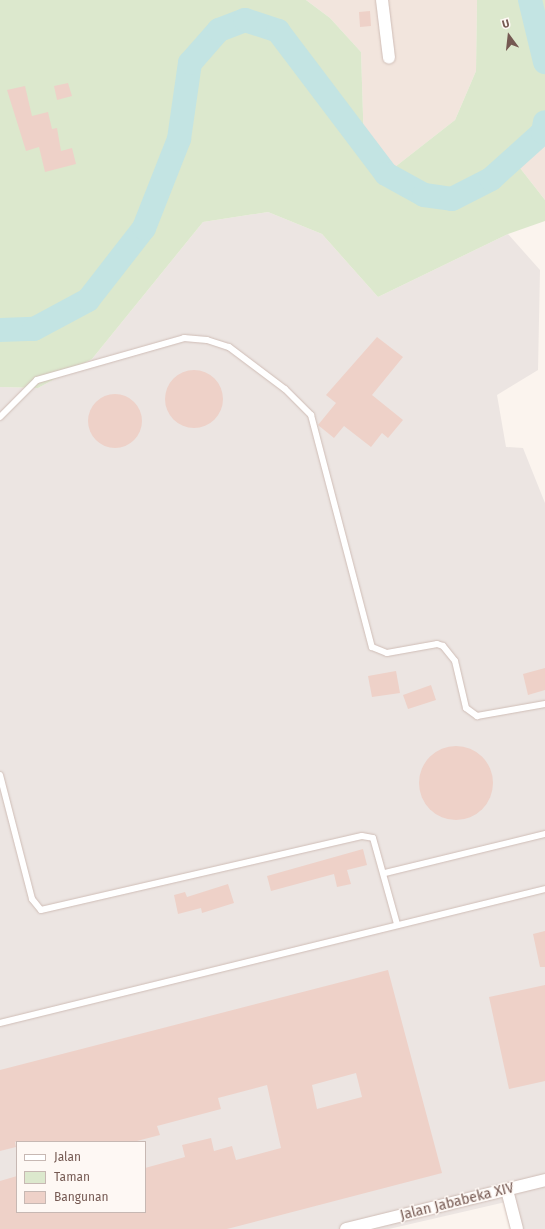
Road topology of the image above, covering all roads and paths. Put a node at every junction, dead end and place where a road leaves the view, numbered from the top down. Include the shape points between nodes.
1 (382, 0) edge
2 (389, 58) dead end
3 (0, 417) edge
4 (545, 704) edge
5 (0, 775) edge
6 (545, 834) edge
7 (384, 873) junction
8 (545, 889) edge
9 (397, 924) junction
10 (0, 1023) edge
11 (545, 1180) edge
12 (507, 1190) junction
13 (346, 1229) edge
14 (517, 1229) edge

1 - 2 street
3 - 4 lane via 37,380 184,338 207,340 229,347 285,389 311,415 372,646 387,654 437,644 444,646 455,661 466,708 477,716
5 - 7 lane via 32,899 36,907 45,911 362,836 373,838
6 - 7 lane
7 - 9 lane
8 - 9 lane
9 - 10 lane
11 - 12 street, Jalan Jababeka XIV
12 - 13 street, Jalan Jababeka XIV
12 - 14 street

